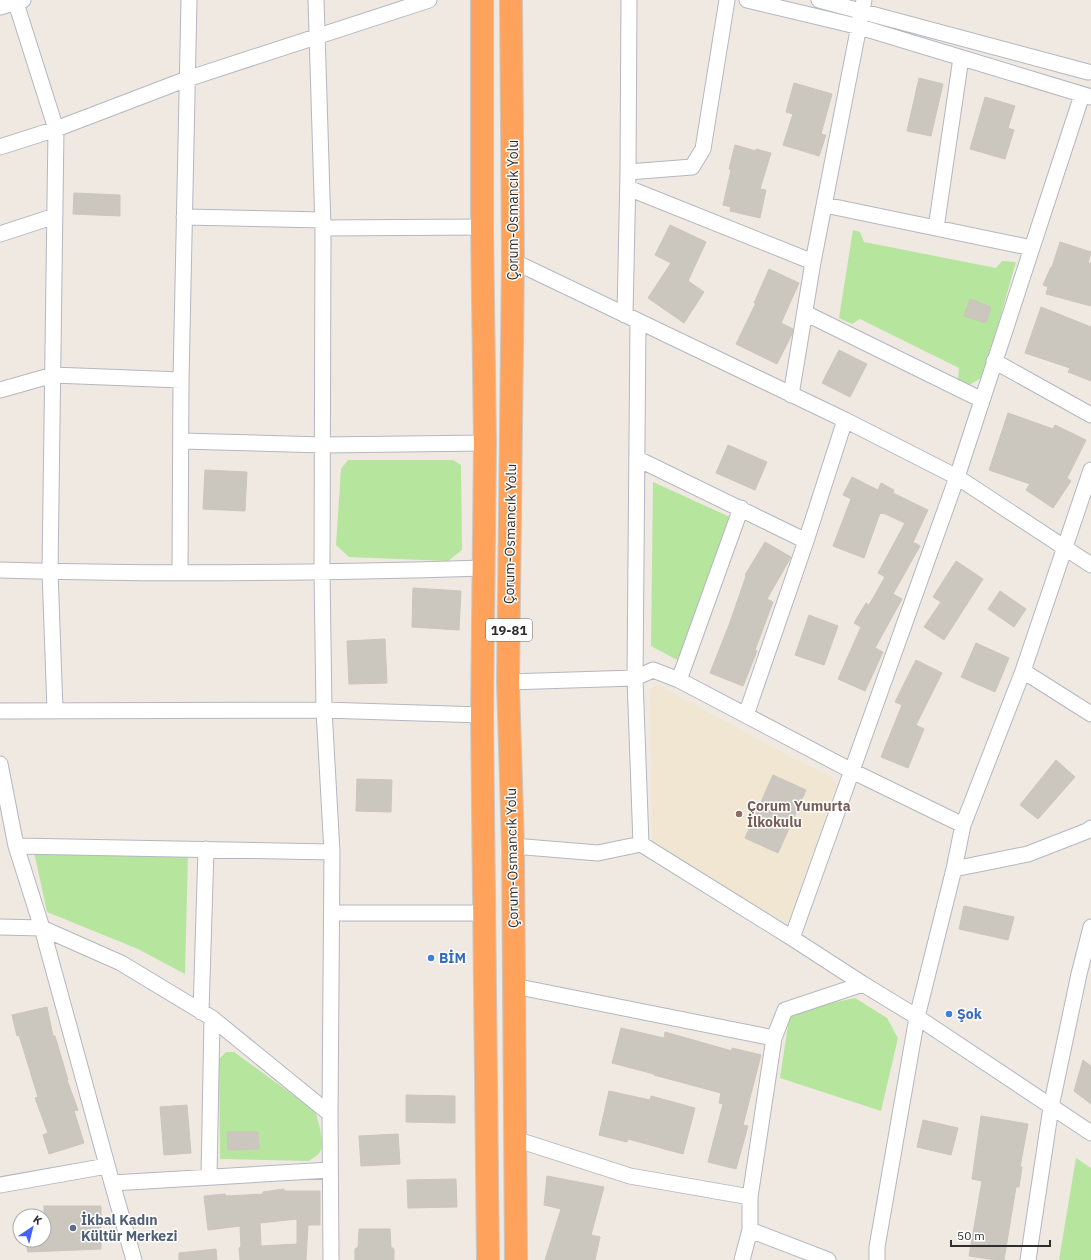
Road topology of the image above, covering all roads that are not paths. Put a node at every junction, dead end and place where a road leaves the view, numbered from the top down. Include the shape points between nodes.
1 (189, 0) edge
2 (316, 0) edge
3 (429, 0) edge
4 (482, 0) edge
5 (511, 0) edge
6 (629, 0) edge
7 (727, 0) edge
8 (747, 0) edge
9 (819, 0) edge
10 (18, 1) edge
11 (864, 6) edge
12 (0, 7) edge
13 (860, 27) junction
14 (316, 37) junction
15 (961, 58) junction
16 (1090, 69) edge
17 (187, 79) junction
18 (1087, 96) edge
19 (56, 129) junction
20 (0, 147) edge
21 (628, 172) junction
22 (628, 188) junction
23 (825, 205) junction
24 (55, 216) junction
25 (184, 217) junction
26 (323, 224) junction
27 (482, 227) junction
28 (936, 228) junction
29 (0, 234) edge
30 (1032, 248) junction
31 (513, 261) junction
32 (813, 262) junction
33 (805, 312) junction
34 (625, 315) junction
35 (638, 322) junction
36 (994, 361) junction
37 (53, 375) junction
38 (181, 380) junction
39 (0, 390) edge
40 (791, 395) junction
41 (982, 400) junction
42 (1091, 414) edge
43 (845, 420) junction
44 (181, 441) junction
45 (485, 443) junction
46 (323, 445) junction
47 (638, 459) junction
48 (1091, 470) edge
49 (957, 477) junction
50 (741, 508) junction
51 (806, 541) junction
52 (1064, 548) junction
53 (1091, 565) edge
54 (484, 568) junction
55 (0, 570) edge
56 (50, 571) junction
57 (180, 572) junction
58 (322, 573) junction
59 (1023, 671) junction
60 (635, 678) junction
61 (679, 680) junction
62 (508, 682) junction
63 (55, 710) junction
64 (324, 710) junction
65 (0, 711) edge
66 (1091, 714) edge
67 (482, 715) junction
68 (746, 715) junction
69 (0, 764) edge
70 (852, 771) junction
71 (963, 825) junction
72 (1091, 828) edge
73 (640, 844) junction
74 (16, 846) junction
75 (514, 846) junction
76 (206, 849) junction
77 (332, 852) junction
78 (954, 869) junction
79 (332, 913) junction
80 (485, 913) junction
81 (0, 927) edge
82 (1091, 927) edge
83 (42, 928) junction
84 (792, 938) junction
85 (1085, 978) edge
86 (863, 984) junction
87 (514, 986) junction
88 (206, 1015) junction
89 (917, 1017) junction
90 (774, 1038) junction
91 (1051, 1107) junction
92 (330, 1114) junction
93 (1091, 1133) edge
94 (515, 1138) junction
95 (107, 1166) junction
96 (330, 1170) junction
97 (209, 1177) junction
98 (112, 1183) junction
99 (0, 1184) edge
100 (750, 1197) junction
101 (750, 1230) junction
102 (134, 1260) edge
103 (331, 1260) edge
104 (488, 1260) edge
105 (516, 1260) edge
106 (742, 1260) edge
107 (828, 1260) edge
108 (876, 1260) edge
109 (1028, 1260) edge

1 - 17 street
2 - 14 street
3 - 14 street
4 - 27 highway, Çorum-Osmancık Yolu / 19-81
5 - 31 highway, Çorum-Osmancık Yolu / 19-81
6 - 21 street
7 - 21 street via 703,149 692,166
8 - 13 street
9 - 11 street
10 - 12 street
10 - 19 street
11 - 13 street
11 - 16 street
13 - 15 street
13 - 23 street
14 - 17 street
14 - 26 street
15 - 18 street
15 - 28 street
17 - 19 street
17 - 25 street
18 - 30 street
19 - 20 street
19 - 24 street
21 - 22 street
22 - 32 street
22 - 34 street
23 - 28 street
23 - 32 street
24 - 29 street
24 - 37 street
25 - 26 street
25 - 38 street
26 - 27 street
26 - 46 street
27 - 45 highway, Çorum-Osmancık Yolu / 19-81
28 - 30 street
30 - 36 street
31 - 34 street
31 - 62 highway, Çorum-Osmancık Yolu / 19-81
32 - 33 street
33 - 40 street
33 - 41 street
34 - 35 street
35 - 40 street
35 - 47 street
36 - 41 street
36 - 42 street
37 - 38 street
37 - 39 street
37 - 56 street
38 - 44 street
40 - 43 street
41 - 49 street
43 - 49 street
43 - 51 street
44 - 46 street
44 - 57 street
45 - 46 street
45 - 54 highway, Çorum-Osmancık Yolu / 19-81
46 - 58 street
47 - 50 street
47 - 60 street
48 - 52 street
49 - 52 street
49 - 70 street
50 - 51 street
50 - 61 street
51 - 68 street
52 - 53 street
52 - 59 street
54 - 58 street
54 - 67 highway, Çorum-Osmancık Yolu / 19-81
55 - 56 street
56 - 57 street
56 - 63 street
57 - 58 street
58 - 64 street
59 - 66 street
59 - 71 street
60 - 61 street via 653,670
60 - 62 street
60 - 73 street
61 - 68 street
62 - 75 highway, Çorum-Osmancık Yolu / 19-81
63 - 64 street
63 - 65 street
64 - 67 street
64 - 77 street
67 - 80 highway, Çorum-Osmancık Yolu / 19-81
68 - 70 street
69 - 74 street
70 - 71 street
70 - 84 street
71 - 78 street
72 - 78 street via 1028,854
73 - 75 street via 598,853
73 - 84 street
74 - 76 street
74 - 83 street
75 - 87 highway, Çorum-Osmancık Yolu / 19-81
76 - 77 street
76 - 88 street
77 - 79 street
78 - 89 street
79 - 80 street
79 - 92 street
80 - 104 highway, Çorum-Osmancık Yolu / 19-81
81 - 83 street
82 - 85 street
83 - 88 street via 121,963
83 - 95 street
84 - 86 street
85 - 91 street
86 - 89 street
86 - 90 street via 785,1010
87 - 90 street
87 - 94 highway, Çorum-Osmancık Yolu / 19-81
88 - 92 street
88 - 97 street
89 - 91 street
89 - 108 street
90 - 100 street
91 - 93 street
91 - 109 street
92 - 96 street
94 - 100 street via 630,1176
94 - 105 highway, Çorum-Osmancık Yolu / 19-81
95 - 98 street
95 - 99 street
96 - 97 street
96 - 103 street
97 - 98 street
98 - 102 street
100 - 101 street
101 - 106 street
101 - 107 street

